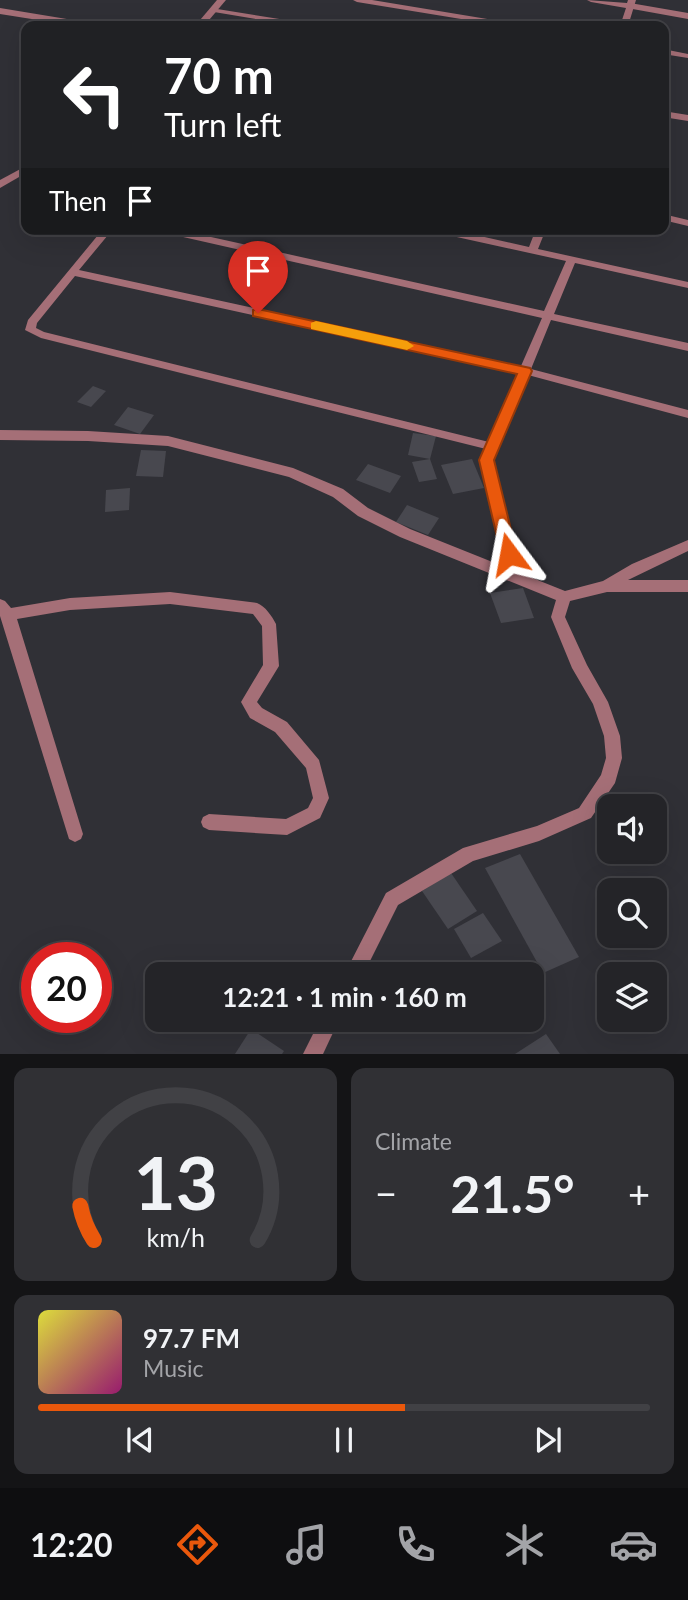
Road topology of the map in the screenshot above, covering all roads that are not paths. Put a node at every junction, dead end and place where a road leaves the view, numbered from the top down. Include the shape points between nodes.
1 (222, 0) edge
2 (357, 0) edge
3 (590, 0) edge
4 (631, 3) edge
5 (215, 10) junction
6 (0, 11) edge
7 (688, 16) edge
8 (61, 21) edge
9 (205, 21) edge
10 (281, 21) edge
11 (486, 21) edge
12 (626, 21) edge
13 (669, 52) edge
14 (688, 56) edge
15 (669, 115) edge
16 (688, 118) edge
17 (21, 172) edge
18 (0, 185) edge
19 (669, 218) edge
20 (688, 223) edge
21 (102, 235) edge
22 (189, 235) edge
23 (462, 235) edge
24 (539, 235) edge
25 (533, 250) junction
26 (571, 260) junction
27 (72, 272) junction
28 (688, 285) edge
29 (546, 317) junction
30 (688, 346) edge
31 (525, 371) junction
32 (688, 414) edge
33 (0, 435) edge
34 (493, 447) junction
35 (688, 545) edge
36 (514, 578) junction
37 (607, 586) junction
38 (688, 586) edge
39 (564, 597) junction
40 (4, 610) edge
41 (209, 822) dead end
42 (75, 834) dead end
43 (360, 962) edge
44 (324, 1032) edge
45 (313, 1054) edge

1 - 5 street
2 - 11 lane
3 - 4 lane
4 - 7 street
4 - 12 lane
5 - 9 street
5 - 10 lane
6 - 8 street
13 - 14 lane
15 - 16 lane
17 - 18 street
19 - 20 lane
21 - 27 lane
22 - 29 lane
23 - 25 lane
24 - 25 lane
25 - 26 lane
26 - 28 lane
26 - 29 lane
27 - 31 lane
27 - 34 lane via 30,330
29 - 30 lane
29 - 31 lane
31 - 32 lane
31 - 34 lane
33 - 36 street via 168,441 293,473 338,493 405,533
34 - 36 lane via 487,460
35 - 37 street
36 - 39 street
37 - 38 street
37 - 39 street
39 - 43 street via 558,617 612,736 614,758 609,778 585,813 539,833 469,854 392,899
40 - 41 street via 170,598 257,609 269,624 271,666 248,702 256,713 281,727 313,765 321,798 314,813 287,827
40 - 42 street
44 - 45 street

